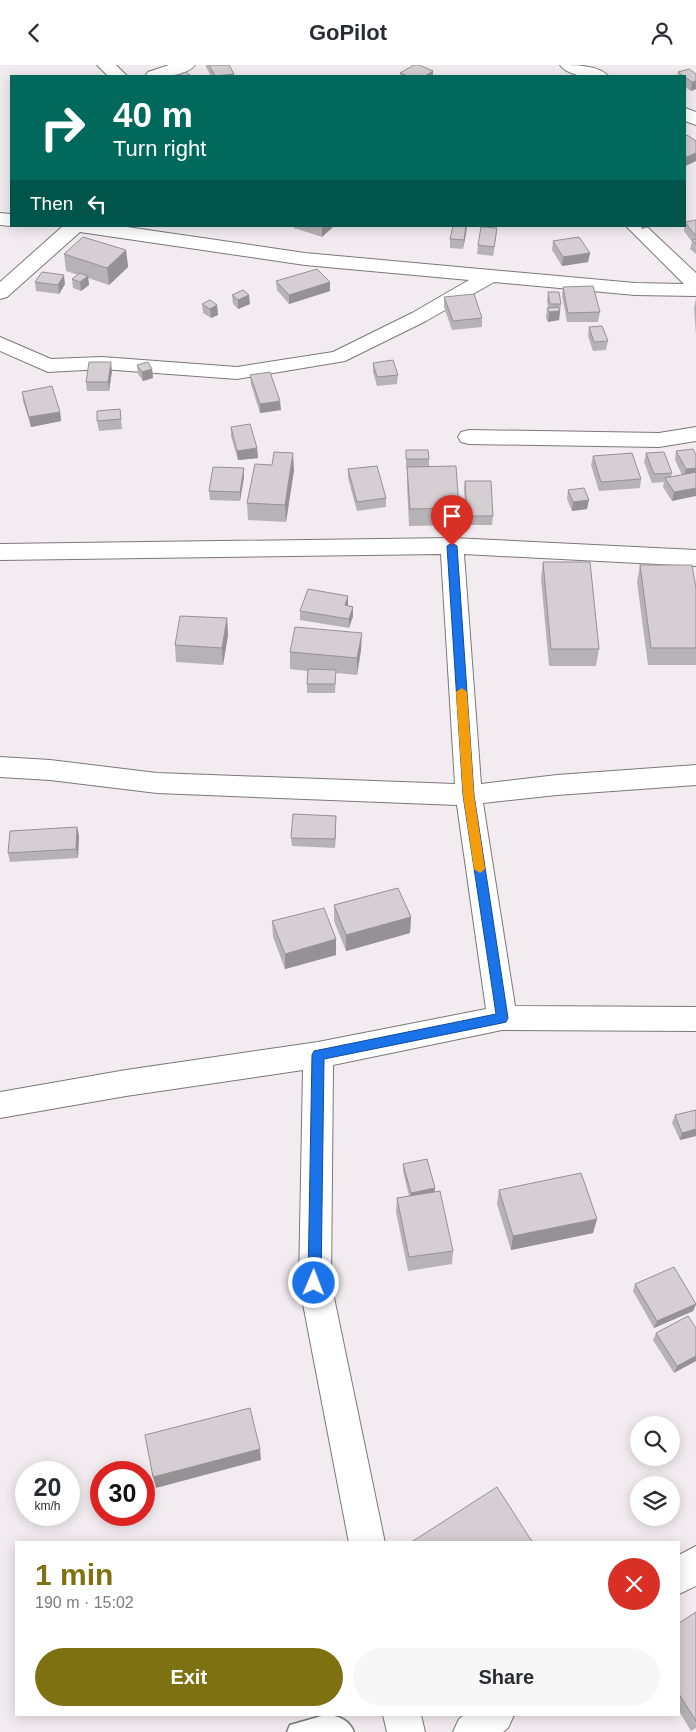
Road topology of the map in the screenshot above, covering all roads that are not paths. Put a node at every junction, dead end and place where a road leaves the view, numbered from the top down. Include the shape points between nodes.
1 (106, 65) edge
2 (186, 65) edge
3 (569, 65) edge
4 (117, 75) edge
5 (157, 75) edge
6 (596, 75) edge
7 (74, 227) edge
8 (96, 227) edge
9 (636, 227) edge
10 (129, 229) edge
11 (492, 275) junction
12 (696, 284) edge
13 (696, 290) edge
14 (0, 293) edge
15 (0, 343) edge
16 (696, 434) edge
17 (469, 437) dead end
18 (452, 546) junction
19 (0, 552) edge
20 (696, 558) edge
21 (0, 767) edge
22 (696, 775) edge
23 (469, 795) junction
24 (502, 1018) junction
25 (696, 1019) edge
26 (318, 1055) junction
27 (0, 1105) edge
28 (367, 1541) edge
29 (696, 1563) edge
30 (680, 1576) edge
31 (402, 1716) edge
32 (494, 1716) edge
33 (297, 1732) edge
34 (344, 1732) edge
35 (406, 1732) edge
36 (472, 1732) edge

1 - 4 street
2 - 5 street
3 - 6 street
7 - 14 street
8 - 10 street
9 - 12 street
10 - 11 street via 305,259
11 - 13 street via 634,289
11 - 15 street via 419,317 338,357 237,373 102,363 48,366
16 - 17 street via 659,440
18 - 19 street
18 - 20 street
18 - 23 street
21 - 23 street via 157,783
22 - 23 street
23 - 24 street
24 - 25 street
24 - 26 street
26 - 27 street
26 - 28 street via 314,1283
29 - 30 street
31 - 35 street
32 - 36 street
33 - 34 lane via 331,1724

